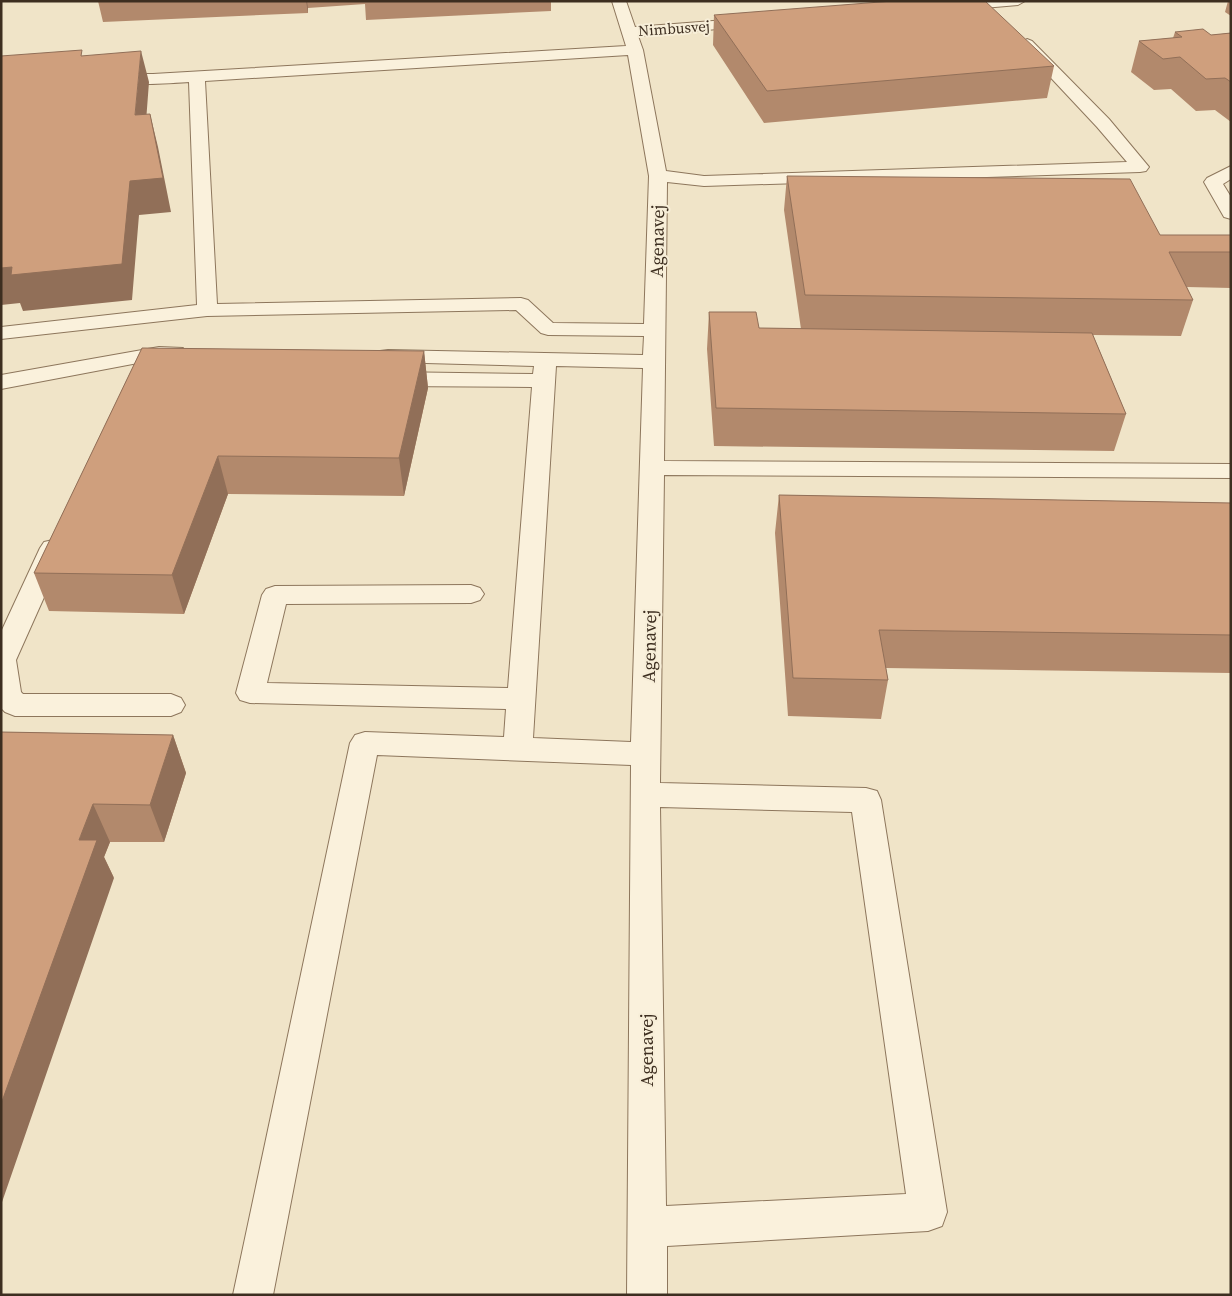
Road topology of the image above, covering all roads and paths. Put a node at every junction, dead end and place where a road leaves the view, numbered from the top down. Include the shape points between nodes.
1 (618, 1) edge
2 (1018, 1) edge
3 (931, 8) edge
4 (765, 21) edge
5 (1015, 32) edge
6 (632, 41) junction
7 (197, 76) junction
8 (94, 78) edge
9 (1231, 171) edge
10 (658, 176) junction
11 (1231, 212) edge
12 (208, 310) junction
13 (655, 330) junction
14 (1, 333) edge
15 (199, 353) edge
16 (654, 362) junction
17 (366, 367) edge
18 (544, 370) junction
19 (1, 382) edge
20 (652, 468) junction
21 (1231, 471) edge
22 (63, 526) edge
23 (471, 594) dead end
24 (522, 699) junction
25 (171, 705) dead end
26 (518, 750) junction
27 (647, 754) junction
28 (645, 795) junction
29 (647, 1227) junction
30 (253, 1295) edge
31 (646, 1295) edge

1 - 6 street, Agenavej
2 - 3 street
4 - 6 street, Nimbusvej
5 - 10 street via 1103,122 1140,167 704,181
6 - 7 street, Nimbusvej
6 - 10 street, Agenavej
7 - 8 street, Nimbusvej
7 - 12 street
9 - 11 street via 1213,182
10 - 13 street, Agenavej
12 - 13 street via 521,304 548,329
12 - 14 street
13 - 16 street, Agenavej
15 - 19 street via 159,353
16 - 18 street
16 - 20 street, Agenavej
17 - 18 street
18 - 24 street
20 - 21 street
20 - 27 street, Agenavej
22 - 25 street via 2,660 7,695 15,705
23 - 24 street via 275,595 250,693
24 - 26 street
26 - 27 street
26 - 30 street via 365,743
27 - 28 street, Agenavej
28 - 29 street, Agenavej
28 - 29 street via 866,800 928,1212
29 - 31 street, Agenavej

